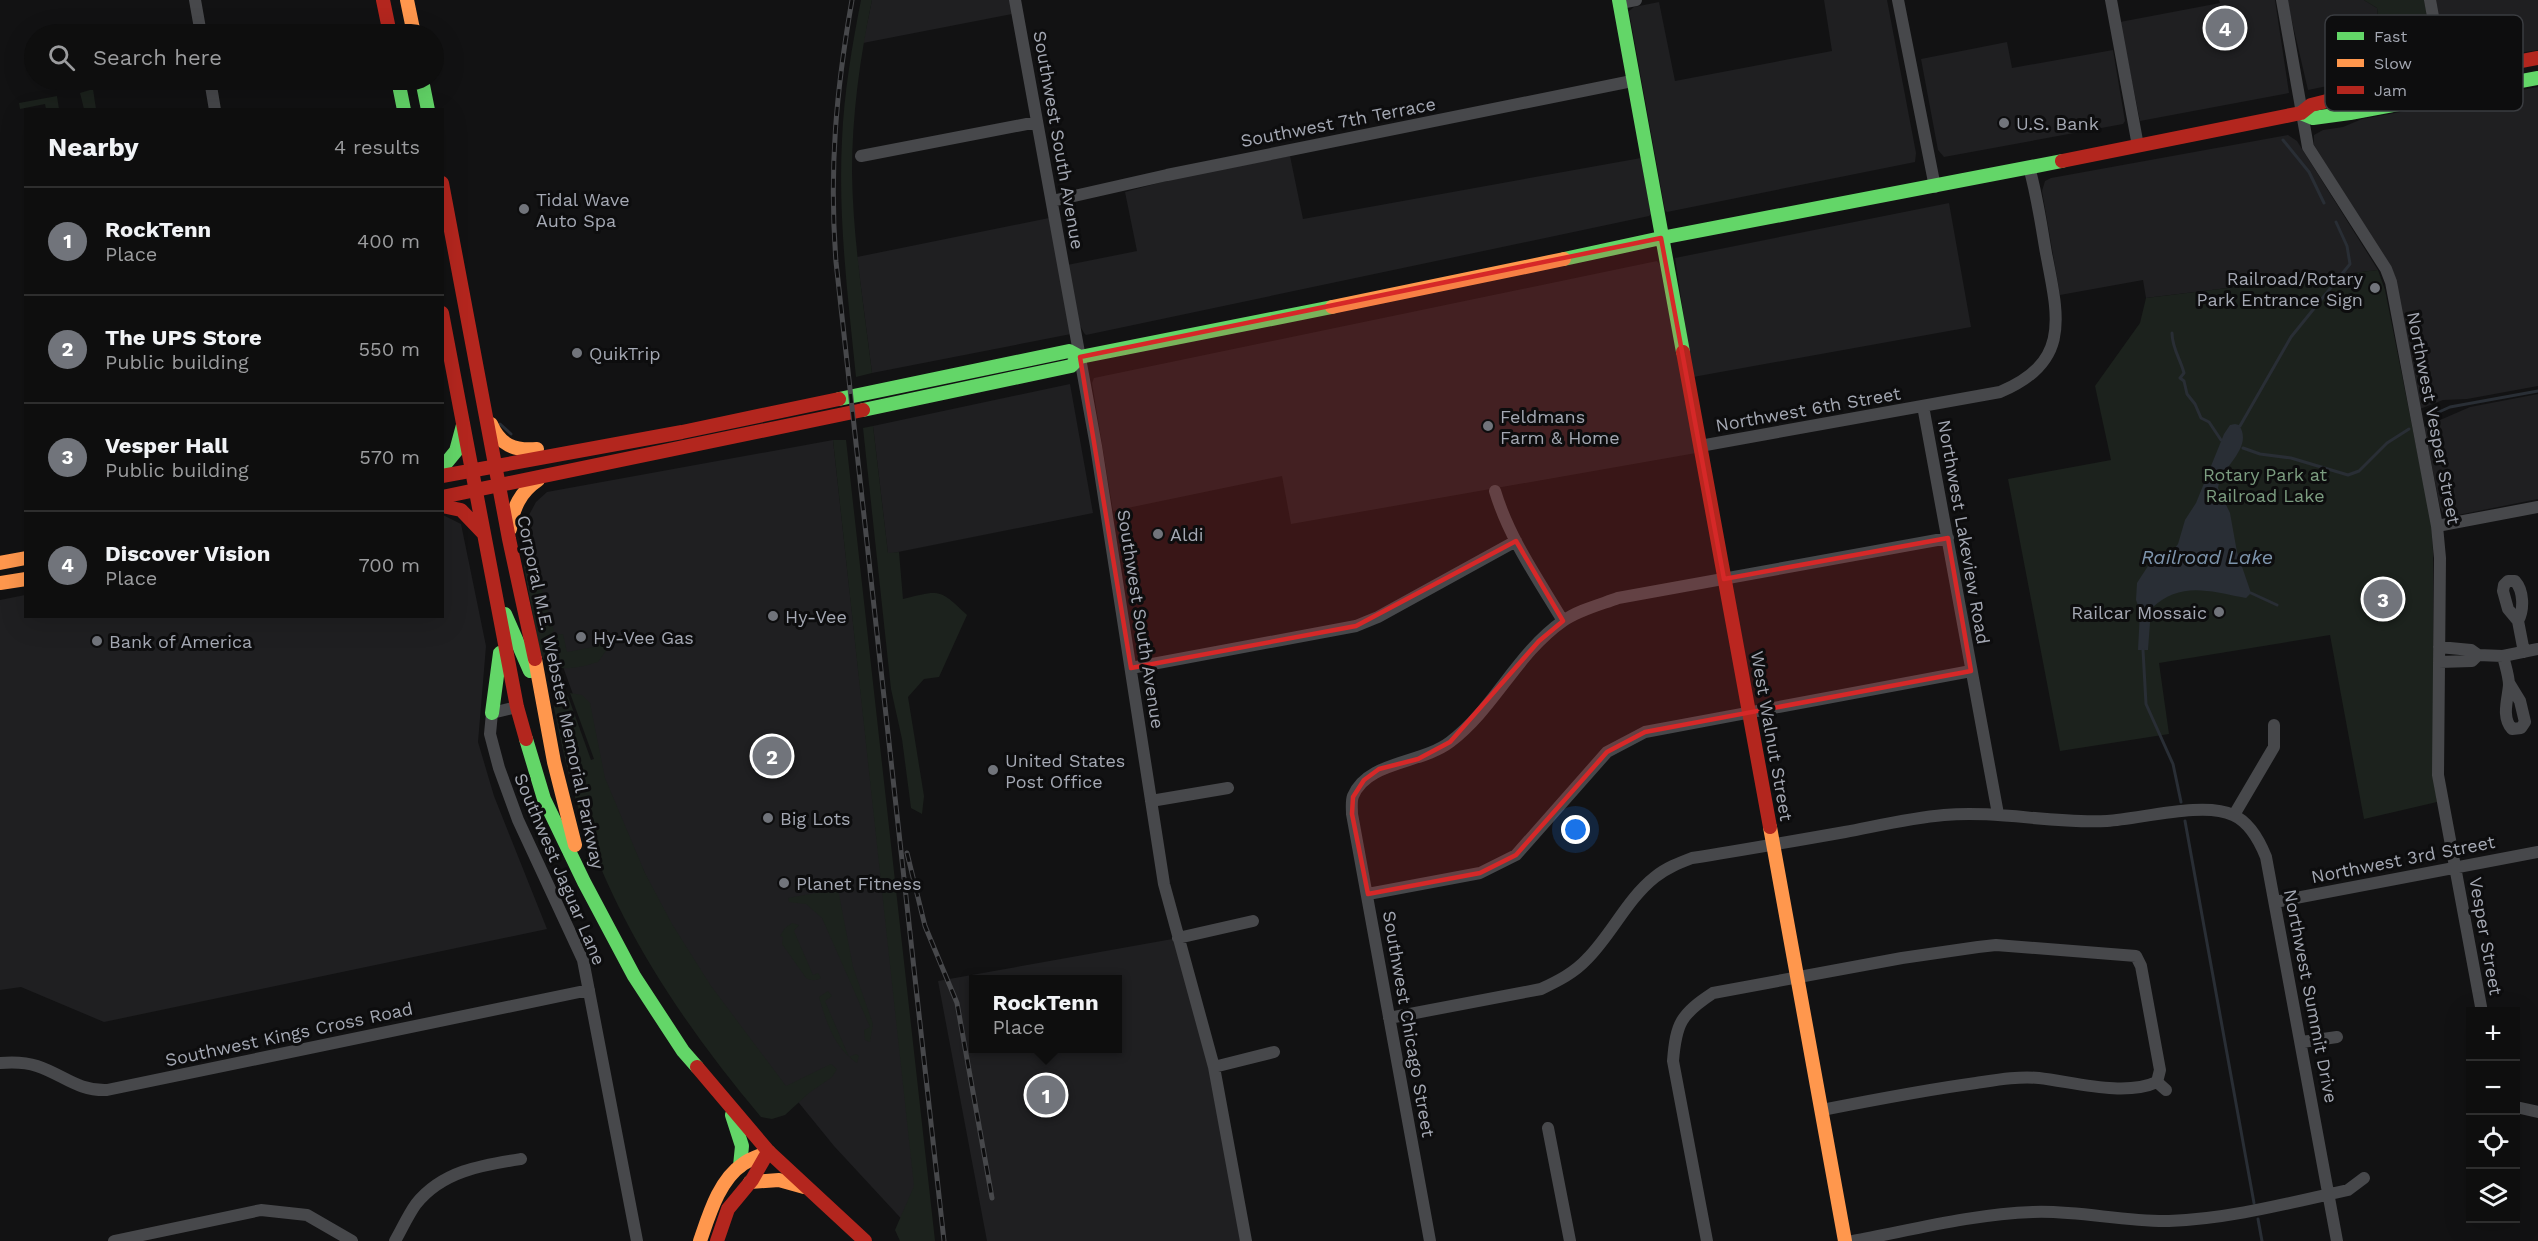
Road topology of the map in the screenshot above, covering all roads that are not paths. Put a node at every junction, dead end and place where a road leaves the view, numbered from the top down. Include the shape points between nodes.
1 (195, 0) edge
2 (383, 0) edge
3 (407, 0) edge
4 (1015, 0) edge
5 (1636, 0) edge
6 (1898, 0) edge
7 (2111, 0) edge
8 (2282, 0) edge
9 (2430, 0) edge
10 (1619, 2) edge
11 (2433, 15) edge
12 (199, 24) edge
13 (388, 24) edge
14 (412, 24) edge
15 (2538, 58) edge
16 (2523, 61) edge
17 (2538, 78) edge
18 (1632, 81) junction
19 (2523, 81) edge
20 (212, 90) edge
21 (400, 90) edge
22 (424, 90) edge
23 (2325, 102) edge
24 (215, 108) edge
25 (404, 108) edge
26 (428, 108) edge
27 (2361, 111) edge
28 (2301, 113) junction
29 (1037, 122) junction
30 (2138, 146) junction
31 (861, 156) dead end
32 (2029, 167) junction
33 (1935, 187) junction
34 (444, 193) edge
35 (1052, 201) junction
36 (1661, 238) junction
37 (444, 323) edge
38 (1080, 357) junction
39 (1923, 406) junction
40 (486, 411) junction
41 (464, 421) junction
42 (1700, 447) junction
43 (593, 448) junction
44 (444, 466) edge
45 (495, 466) junction
46 (474, 471) junction
47 (444, 476) edge
48 (540, 479) junction
49 (499, 486) junction
50 (477, 490) junction
51 (1495, 491) dead end
52 (444, 497) edge
53 (444, 506) edge
54 (2538, 507) edge
55 (2437, 526) junction
56 (486, 535) junction
57 (1948, 538) junction
58 (509, 539) junction
59 (1515, 541) junction
60 (24, 558) edge
61 (0, 563) edge
62 (24, 569) edge
63 (0, 573) edge
64 (24, 579) edge
65 (1724, 579) junction
66 (0, 583) edge
67 (495, 597) junction
68 (500, 621) junction
69 (1563, 621) junction
70 (2518, 621) dead end
71 (2439, 647) junction
72 (2538, 649) edge
73 (2524, 652) junction
74 (2478, 655) junction
75 (2503, 656) junction
76 (2439, 662) junction
77 (1131, 668) junction
78 (1971, 671) junction
79 (2509, 683) dead end
80 (541, 686) junction
81 (517, 707) junction
82 (1749, 712) junction
83 (492, 713) junction
84 (2274, 724) dead end
85 (1228, 788) dead end
86 (1151, 801) junction
87 (1998, 814) junction
88 (2234, 815) junction
89 (1773, 845) junction
90 (2538, 852) edge
91 (2456, 867) junction
92 (584, 882) junction
93 (1368, 894) junction
94 (2275, 902) junction
95 (1252, 921) dead end
96 (1178, 938) junction
97 (1797, 977) junction
98 (589, 990) junction
99 (2481, 1007) edge
100 (1389, 1018) junction
101 (2337, 1036) dead end
102 (2302, 1042) junction
103 (1274, 1052) dead end
104 (0, 1063) edge
105 (1214, 1066) junction
106 (727, 1102) junction
107 (2520, 1108) edge
108 (1822, 1110) junction
109 (2538, 1112) edge
110 (1548, 1128) dead end
111 (769, 1152) junction
112 (521, 1159) dead end
113 (740, 1166) junction
114 (2364, 1178) dead end
115 (750, 1182) junction
116 (809, 1189) junction
117 (2329, 1195) junction
118 (114, 1241) edge
119 (352, 1241) edge
120 (395, 1241) edge
121 (638, 1241) edge
122 (700, 1241) edge
123 (717, 1241) edge
124 (865, 1241) edge
125 (1246, 1241) edge
126 (1430, 1241) edge
127 (1570, 1241) edge
128 (1707, 1241) edge
129 (1845, 1241) edge
130 (1854, 1241) edge
131 (2337, 1241) edge

1 - 12 street
2 - 13 main road
3 - 14 main road
4 - 29 street, Southwest South Avenue
5 - 10 street
6 - 33 street
7 - 30 street
8 - 28 street, Northwest Vesper Street
9 - 11 street
10 - 18 main road, West Walnut Street
15 - 16 main road
17 - 19 main road
18 - 35 street, Southwest 7th Terrace
18 - 36 main road, West Walnut Street
20 - 24 street
21 - 25 main road
22 - 26 main road
23 - 28 main road
27 - 28 main road via 2313,118
28 - 30 main road
28 - 55 street, Northwest Vesper Street via 2308,147 2391,282
29 - 31 street
29 - 35 street, Southwest South Avenue
30 - 32 main road
32 - 33 main road
32 - 39 street, Northwest Lakeview Road via 2058,325 2053,340 2036,371 2020,384 2000,392
33 - 36 main road
34 - 40 main road, Corporal M.E. Webster Memorial Parkway
35 - 38 street, Southwest South Avenue
36 - 38 main road
36 - 42 main road, West Walnut Street
37 - 41 main road, Corporal M.E. Webster Memorial Parkway
38 - 43 main road via 1069,351
38 - 48 main road via 1071,366
38 - 77 street, Southwest South Avenue
39 - 42 street, Northwest 6th Street
39 - 57 street, Northwest Lakeview Road
40 - 43 main road via 497,439 512,449 520,451 587,439
40 - 45 main road, Corporal M.E. Webster Memorial Parkway
41 - 44 main road via 456,451
41 - 46 main road, Corporal M.E. Webster Memorial Parkway
42 - 65 main road, West Walnut Street
43 - 45 main road
45 - 46 main road
45 - 49 main road, Corporal M.E. Webster Memorial Parkway
46 - 47 main road
46 - 50 main road, Corporal M.E. Webster Memorial Parkway
48 - 49 main road
48 - 58 main road via 519,497
49 - 50 main road
49 - 58 main road, Corporal M.E. Webster Memorial Parkway
50 - 52 main road
50 - 56 main road, Corporal M.E. Webster Memorial Parkway
51 - 59 street
53 - 56 main road via 469,514
54 - 55 street
55 - 71 street, Northwest Vesper Street
56 - 67 main road, Corporal M.E. Webster Memorial Parkway
57 - 65 street
57 - 78 street, Northwest Lakeview Road
58 - 80 main road, Corporal M.E. Webster Memorial Parkway
59 - 69 street
59 - 77 street via 1356,626
60 - 61 main road
62 - 63 main road
64 - 66 main road
65 - 69 street via 1618,598
65 - 82 main road, West Walnut Street
67 - 68 main road, Corporal M.E. Webster Memorial Parkway
67 - 80 main road
68 - 81 main road, Corporal M.E. Webster Memorial Parkway
68 - 83 main road via 501,656
69 - 93 street, Southwest Chicago Street via 1539,641 1450,742 1418,759 1379,769 1364,780 1353,797 1352,814
70 - 73 street
71 - 74 street via 2471,650
71 - 76 street, Northwest Vesper Street
72 - 73 street
73 - 75 street
74 - 75 street
74 - 76 street via 2472,661
75 - 79 street
76 - 91 street, Northwest Vesper Street via 2439,775
77 - 86 street, Southwest South Avenue
78 - 82 street
78 - 87 street, Northwest Lakeview Road
80 - 92 main road, Corporal M.E. Webster Memorial Parkway via 554,762
81 - 83 street
81 - 92 main road, Corporal M.E. Webster Memorial Parkway via 544,799
82 - 89 main road, West Walnut Street
82 - 93 street via 1661,727 1625,741 1607,752 1515,855 1489,869
83 - 98 street, Southwest Jaguar Lane via 490,734 499,768 518,820 583,960
84 - 88 street via 2274,747
85 - 86 street
86 - 96 street, Southwest South Avenue via 1164,884
87 - 88 street via 2089,822 2198,809
87 - 89 street via 1923,817
88 - 94 street, Northwest Summit Drive via 2260,843
89 - 97 main road, West Walnut Street
89 - 100 street via 1692,858 1671,867 1639,892 1589,958 1541,989
90 - 91 street, Northwest 3rd Street
91 - 94 street, Northwest 3rd Street
91 - 99 street, Vesper Street
92 - 106 main road via 634,976 684,1051
93 - 100 street, Southwest Chicago Street
94 - 102 street, Northwest Summit Drive
95 - 96 street
96 - 105 street, Southwest South Avenue
97 - 108 main road, West Walnut Street
97 - 108 street via 1978,946 2136,956 2160,1070 2161,1086 2096,1087 2013,1078
97 - 128 street via 1713,993 1690,1008 1675,1033 1673,1061
98 - 104 street, Southwest Kings Cross Road via 107,1090 76,1086 37,1066
98 - 121 street, Southwest Jaguar Lane
100 - 126 street, Southwest Chicago Street
101 - 102 street
102 - 117 street, Northwest Summit Drive
103 - 105 street
105 - 125 street, Southwest South Avenue
106 - 111 main road
106 - 113 main road via 742,1146
107 - 109 street
108 - 129 main road, West Walnut Street
110 - 127 street
111 - 113 main road
111 - 115 main road
111 - 116 main road
112 - 120 street via 462,1171 445,1179 416,1204
113 - 122 main road via 713,1207
114 - 117 street via 2348,1191
115 - 116 main road via 779,1180
115 - 123 main road via 728,1209
116 - 124 main road
117 - 130 street via 2170,1221 2044,1212 1995,1215
117 - 131 street, Northwest Summit Drive
118 - 119 street via 261,1210 308,1215

